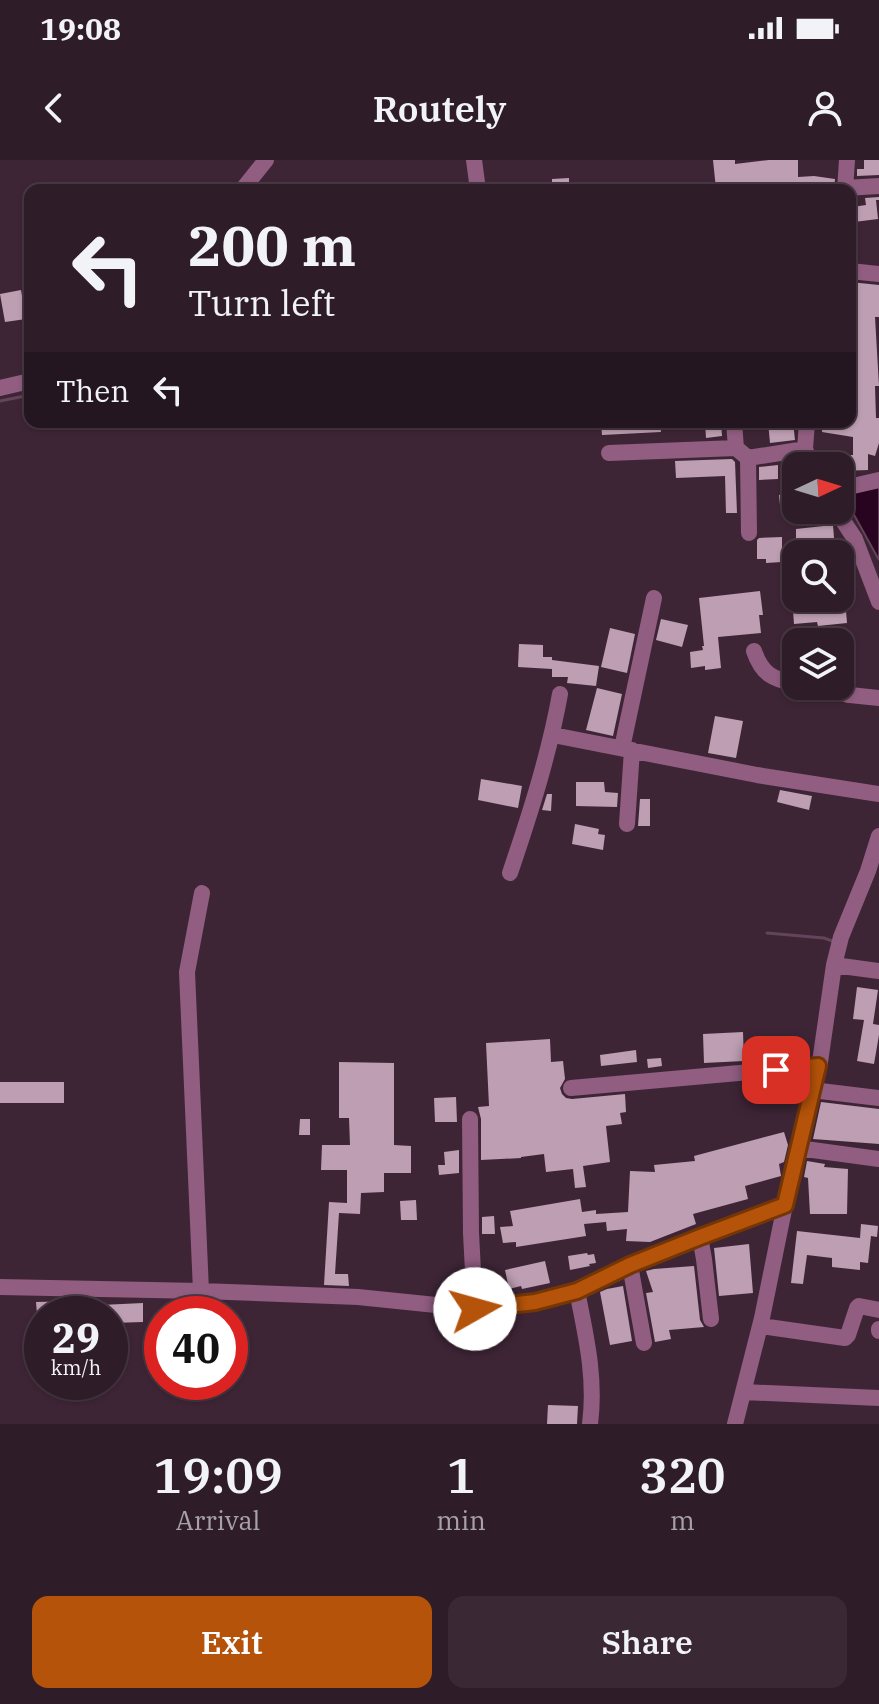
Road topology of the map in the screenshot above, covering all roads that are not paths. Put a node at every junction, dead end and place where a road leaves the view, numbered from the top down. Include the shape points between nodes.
1 (266, 160) edge
2 (474, 160) edge
3 (847, 160) edge
4 (247, 184) edge
5 (477, 184) edge
6 (845, 184) edge
7 (879, 186) edge
8 (856, 188) edge
9 (856, 272) edge
10 (879, 274) edge
11 (24, 382) edge
12 (0, 388) edge
13 (736, 428) edge
14 (807, 428) edge
15 (805, 449) junction
16 (806, 452) edge
17 (609, 453) dead end
18 (742, 453) junction
19 (879, 480) edge
20 (854, 486) edge
21 (845, 524) edge
22 (749, 533) dead end
23 (654, 598) dead end
24 (879, 602) edge
25 (754, 651) dead end
26 (782, 679) edge
27 (560, 694) dead end
28 (854, 696) edge
29 (879, 698) edge
30 (553, 735) junction
31 (628, 749) junction
32 (879, 794) edge
33 (627, 824) dead end
34 (879, 836) edge
35 (510, 873) dead end
36 (202, 893) dead end
37 (838, 951) junction
38 (879, 971) edge
39 (818, 1066) junction
40 (571, 1088) dead end
41 (812, 1090) junction
42 (879, 1098) edge
43 (470, 1119) dead end
44 (798, 1148) junction
45 (879, 1159) edge
46 (785, 1205) junction
47 (700, 1237) junction
48 (630, 1265) junction
49 (0, 1287) edge
50 (201, 1291) junction
51 (577, 1291) junction
52 (475, 1309) junction
53 (879, 1310) edge
54 (711, 1319) dead end
55 (761, 1326) junction
56 (644, 1343) dead end
57 (744, 1392) junction
58 (879, 1398) edge
59 (590, 1424) edge
60 (735, 1424) edge

1 - 4 street
2 - 5 street
3 - 6 street
7 - 8 street
9 - 10 street
11 - 12 street
13 - 18 street
14 - 15 street
15 - 16 street
15 - 18 street
17 - 18 street
18 - 22 street
19 - 20 street
21 - 24 street
23 - 31 street
25 - 26 street via 762,669
27 - 30 street
28 - 29 street
30 - 31 street
30 - 35 street
31 - 32 street
31 - 33 street
34 - 37 street
36 - 50 street via 187,972
37 - 38 street
37 - 39 street
39 - 40 street
39 - 41 street
41 - 42 street
41 - 44 street
43 - 52 street
44 - 45 street
44 - 46 street
46 - 47 street
46 - 55 street
47 - 48 street
47 - 54 street
48 - 51 street
48 - 56 street
49 - 50 street
50 - 52 street via 358,1297
51 - 52 street
51 - 59 street via 590,1354
53 - 55 street via 859,1306 845,1338
55 - 57 street
57 - 58 street
57 - 60 street

